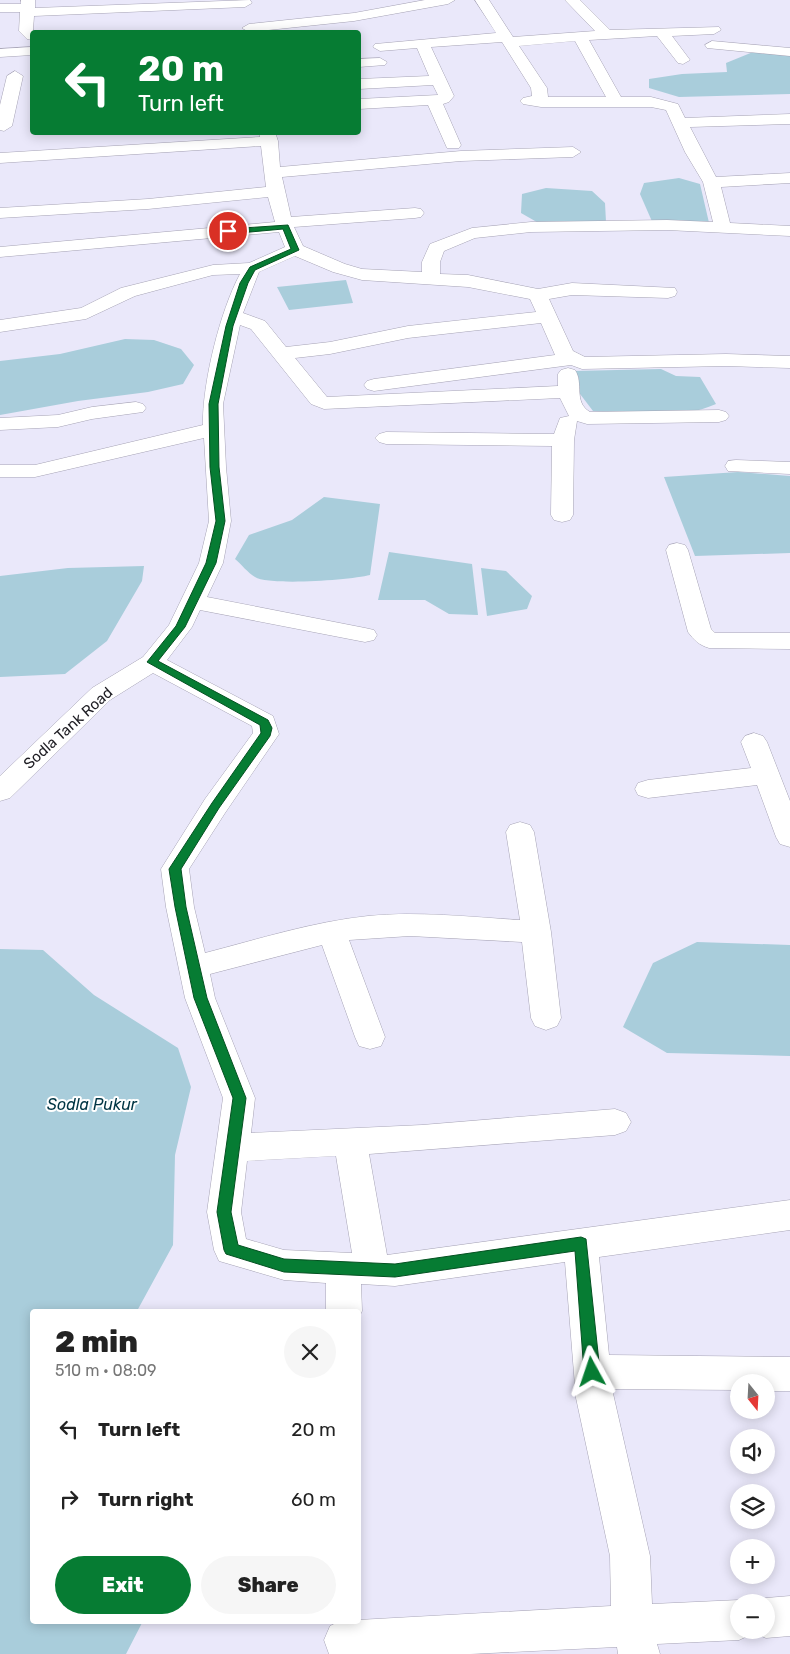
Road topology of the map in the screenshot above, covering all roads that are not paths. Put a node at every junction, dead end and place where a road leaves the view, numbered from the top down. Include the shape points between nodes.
1 (448, 0) edge
2 (482, 0) edge
3 (572, 0) edge
4 (245, 1) edge
5 (28, 6) edge
6 (0, 8) edge
7 (250, 30) edge
8 (714, 30) dead end
9 (661, 32) junction
10 (30, 34) edge
11 (606, 34) junction
12 (580, 36) junction
13 (507, 40) junction
14 (422, 44) junction
15 (712, 45) dead end
16 (30, 51) edge
17 (790, 52) edge
18 (0, 53) edge
19 (683, 60) dead end
20 (361, 62) edge
21 (7, 76) edge
22 (30, 76) edge
23 (439, 80) junction
24 (361, 84) edge
25 (434, 101) junction
26 (616, 103) junction
27 (361, 104) edge
28 (790, 119) edge
29 (679, 123) junction
30 (4, 126) dead end
31 (124, 135) edge
32 (268, 137) edge
33 (453, 145) dead end
34 (126, 150) junction
35 (573, 152) dead end
36 (0, 158) edge
37 (273, 172) junction
38 (790, 178) edge
39 (711, 182) junction
40 (275, 191) junction
41 (0, 213) edge
42 (415, 213) dead end
43 (285, 225) junction
44 (723, 228) junction
45 (790, 231) edge
46 (295, 250) junction
47 (0, 252) edge
48 (252, 268) junction
49 (430, 278) junction
50 (668, 292) dead end
51 (538, 295) junction
52 (233, 316) junction
53 (548, 316) junction
54 (0, 326) edge
55 (281, 354) junction
56 (571, 360) junction
57 (790, 362) edge
58 (568, 392) junction
59 (312, 393) junction
60 (136, 408) dead end
61 (578, 416) junction
62 (720, 416) dead end
63 (0, 424) edge
64 (214, 429) junction
65 (386, 438) dead end
66 (69, 440) junction
67 (563, 440) junction
68 (736, 466) dead end
69 (790, 468) edge
70 (0, 472) edge
71 (562, 515) dead end
72 (676, 550) dead end
73 (193, 600) junction
74 (365, 635) dead end
75 (790, 641) edge
76 (152, 662) junction
77 (754, 742) dead end
78 (767, 775) junction
79 (648, 789) dead end
80 (0, 792) edge
81 (520, 832) dead end
82 (790, 837) edge
83 (536, 932) junction
84 (332, 933) junction
85 (193, 966) junction
86 (546, 1018) dead end
87 (370, 1037) dead end
88 (615, 1122) dead end
89 (350, 1141) junction
90 (232, 1148) junction
91 (790, 1215) edge
92 (581, 1244) junction
93 (357, 1269) junction
94 (345, 1309) edge
95 (592, 1372) junction
96 (790, 1374) edge
97 (790, 1616) edge
98 (775, 1617) edge
99 (730, 1622) edge
100 (344, 1638) edge
101 (635, 1640) edge

1 - 7 street via 354,17
2 - 13 street
3 - 11 street
4 - 5 street
4 - 7 street
5 - 6 street
5 - 10 street via 26,31
8 - 9 street
9 - 11 street
9 - 19 street
11 - 12 street
12 - 13 street
12 - 26 street
13 - 14 street
13 - 26 street via 539,88 535,102
14 - 20 street
14 - 23 street
15 - 17 street
16 - 18 street
21 - 22 street
21 - 30 street via 11,87
23 - 24 street
23 - 25 street via 446,96
25 - 27 street
25 - 33 street
26 - 29 street via 664,103 672,107
28 - 29 street
29 - 39 street
31 - 34 street
32 - 34 street
32 - 37 street
34 - 36 street
35 - 37 street via 461,156
37 - 40 street
38 - 39 street
39 - 44 street
40 - 41 street via 148,204
40 - 43 street
42 - 43 street
43 - 46 street
43 - 47 street
44 - 45 street
44 - 49 street via 667,225 531,227 472,233 436,248
46 - 48 street
46 - 49 street via 362,274
48 - 52 street, Sodla Tank Road
48 - 54 street via 189,275 128,292 86,313
49 - 51 street via 468,281
50 - 51 street via 572,289
51 - 53 street
52 - 55 street via 258,324
52 - 64 street, Sodla Tank Road via 213,404
53 - 55 street via 408,332
53 - 56 street via 565,355
55 - 59 street
56 - 57 street via 582,363
56 - 58 street
56 - 59 street
58 - 59 street via 332,404 318,400
58 - 61 street
60 - 66 street via 92,413
61 - 62 street
61 - 67 street via 566,423
63 - 66 street
64 - 66 street
64 - 73 street, Sodla Tank Road via 220,521 211,563
65 - 67 street
66 - 70 street via 35,471
67 - 71 street
68 - 69 street
72 - 75 street via 700,632 709,640
73 - 74 street
73 - 76 street, Sodla Tank Road via 180,627
76 - 80 street, Sodla Tank Road via 101,694
76 - 85 street via 264,722 267,728 175,869
77 - 78 street
78 - 79 street
78 - 82 street
81 - 83 street
83 - 84 street via 418,926 369,927
83 - 86 street
84 - 85 street
84 - 87 street
85 - 90 street via 200,998 239,1098
88 - 89 street
89 - 90 street
89 - 93 street
90 - 93 street via 224,1212 231,1250 284,1265
91 - 92 street
92 - 93 street via 395,1271
92 - 95 street
93 - 94 street
95 - 96 street
95 - 101 street via 594,1398 630,1556
97 - 98 street
99 - 101 street
100 - 101 street

